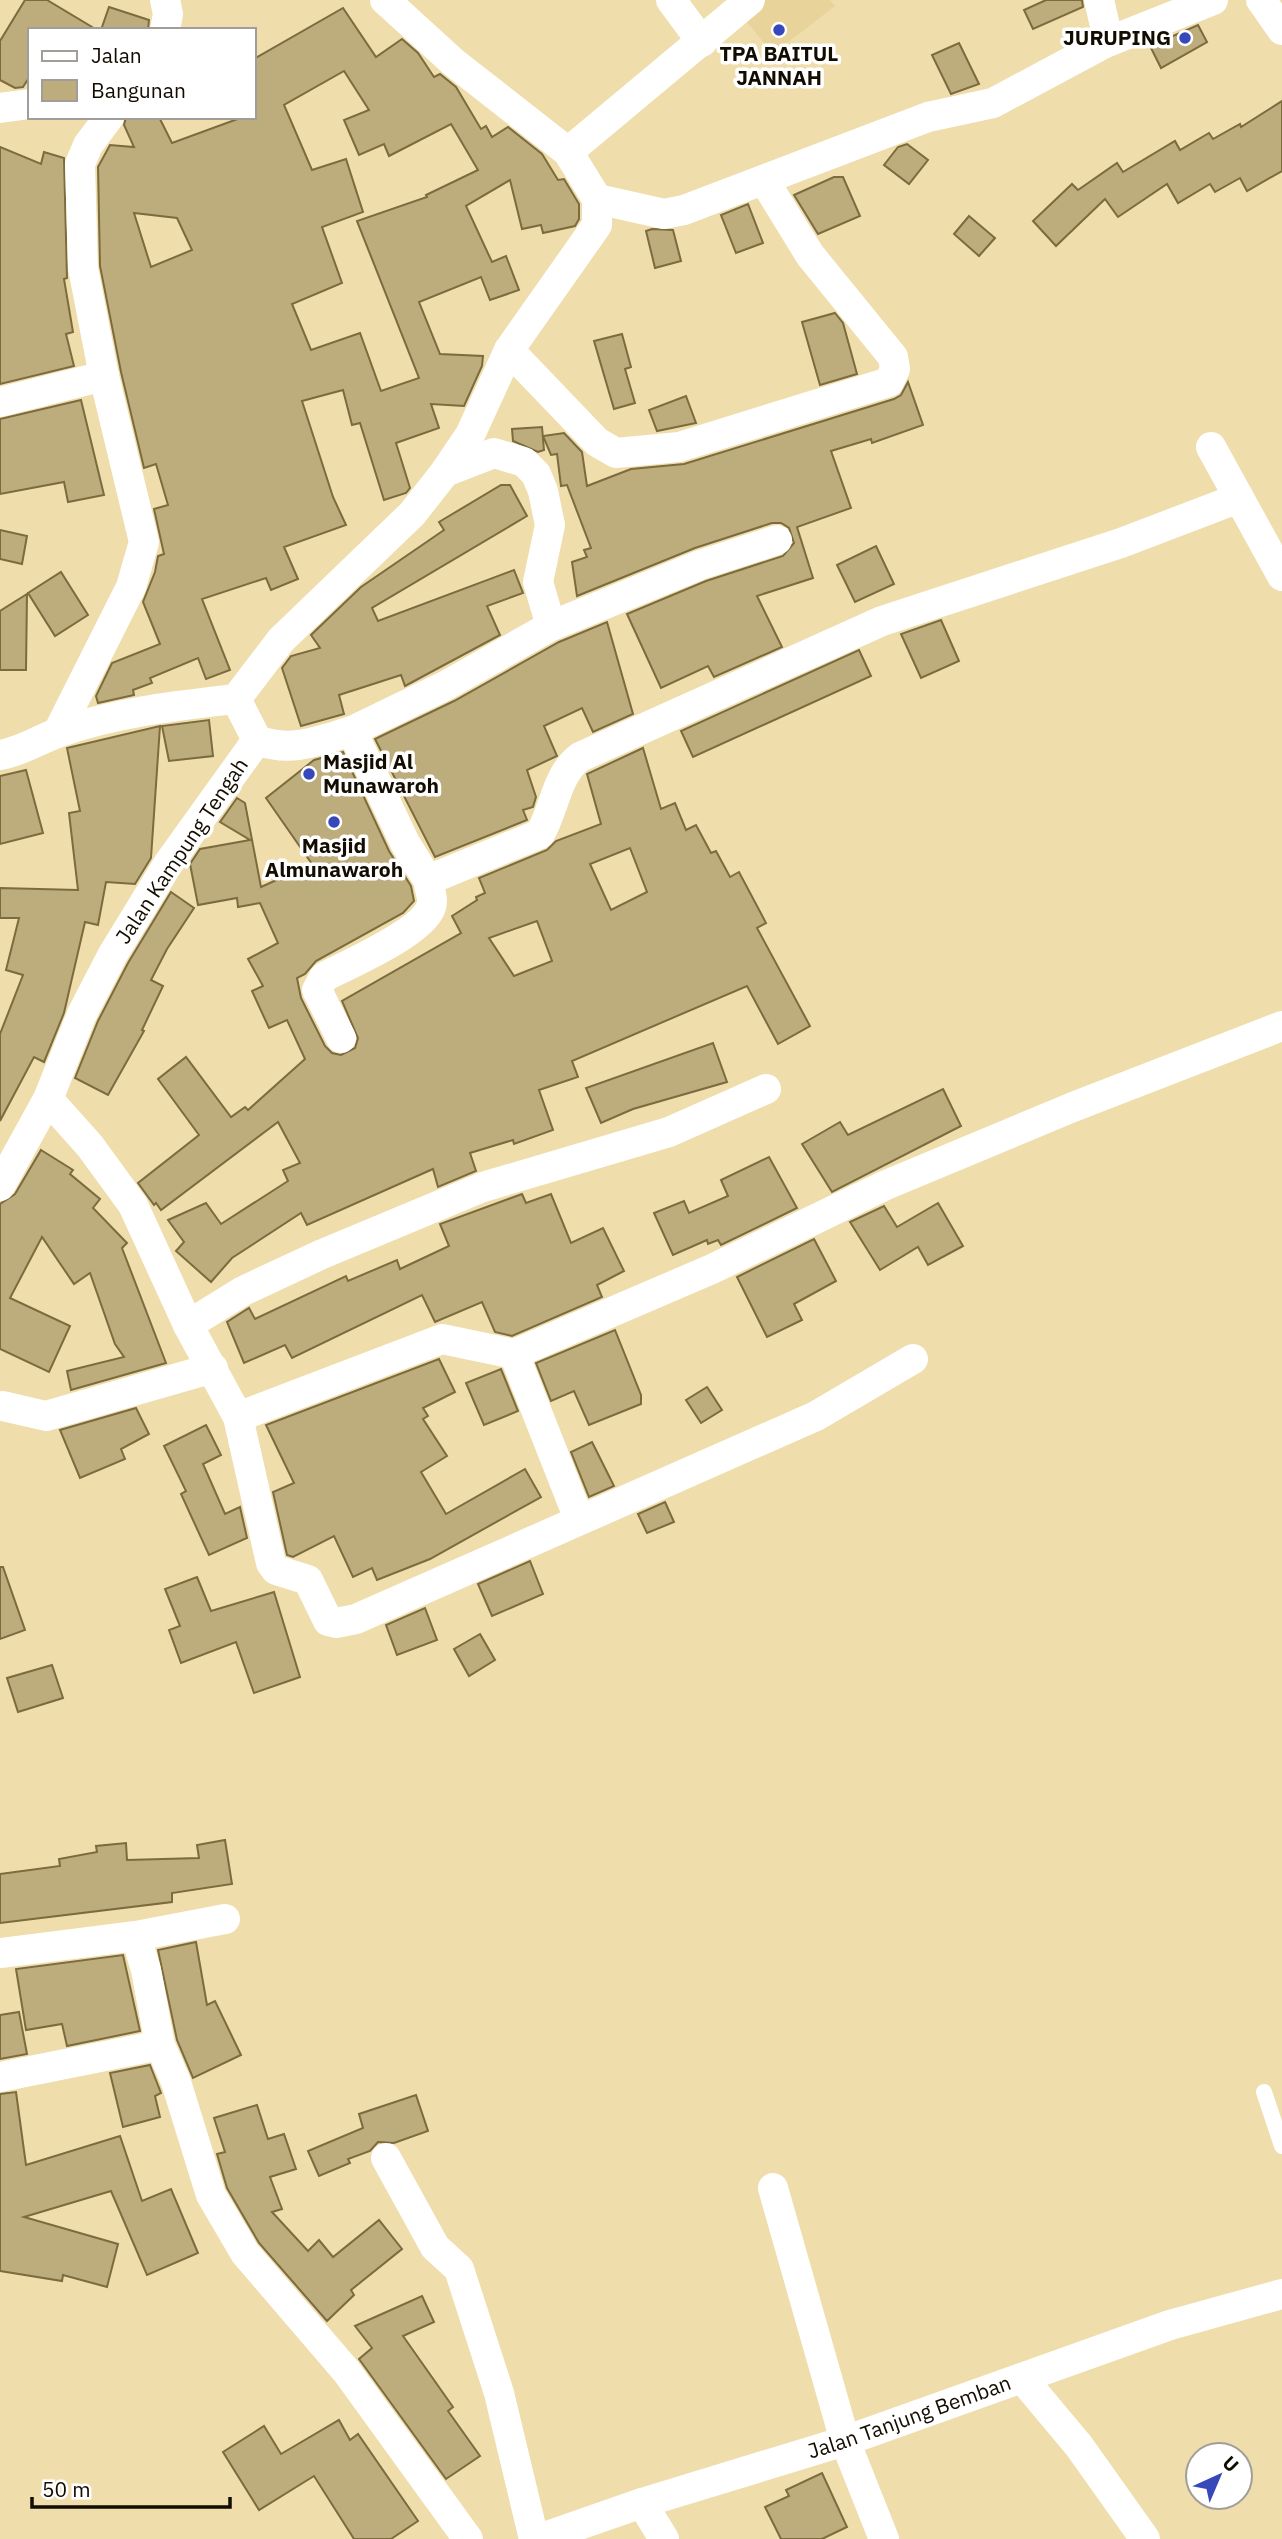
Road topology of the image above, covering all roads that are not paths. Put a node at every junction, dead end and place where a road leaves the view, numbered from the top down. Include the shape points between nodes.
1 (165, 0) edge
2 (385, 0) edge
3 (671, 0) edge
4 (750, 0) edge
5 (1099, 0) edge
6 (1213, 0) edge
7 (1261, 0) edge
8 (166, 28) edge
9 (1282, 30) edge
10 (702, 42) junction
11 (1105, 43) junction
12 (28, 104) edge
13 (0, 108) edge
14 (108, 119) edge
15 (568, 152) junction
16 (764, 180) junction
17 (597, 199) junction
18 (509, 350) junction
19 (104, 376) junction
20 (0, 402) edge
21 (1211, 447) dead end
22 (444, 472) junction
23 (1239, 498) junction
24 (777, 540) dead end
25 (1282, 576) edge
26 (551, 626) junction
27 (236, 699) junction
28 (352, 731) junction
29 (58, 732) junction
30 (257, 740) junction
31 (0, 755) edge
32 (428, 880) junction
33 (1282, 1026) edge
34 (341, 1038) dead end
35 (766, 1089) dead end
36 (48, 1098) junction
37 (0, 1186) edge
38 (188, 1325) junction
39 (514, 1354) junction
40 (914, 1359) dead end
41 (214, 1368) junction
42 (3, 1406) dead end
43 (238, 1417) junction
44 (579, 1519) junction
45 (225, 1919) dead end
46 (136, 1936) junction
47 (0, 1953) edge
48 (160, 2045) junction
49 (0, 2077) edge
50 (1264, 2092) dead end
51 (1282, 2146) edge
52 (386, 2158) dead end
53 (772, 2188) dead end
54 (1282, 2294) edge
55 (1022, 2378) junction
56 (845, 2441) junction
57 (642, 2503) junction
58 (468, 2539) edge
59 (536, 2539) edge
60 (664, 2539) edge
61 (884, 2539) edge
62 (1145, 2539) edge

1 - 8 street
2 - 15 street
3 - 10 street
4 - 10 street
5 - 11 street
6 - 11 street
7 - 9 street
10 - 15 street
11 - 16 street via 993,103 928,117
12 - 13 street
14 - 19 street via 80,164 83,268
15 - 17 street
16 - 17 street via 664,214
16 - 18 street via 810,255 893,357 895,369 889,382 679,447 616,453 597,442
17 - 18 street via 597,225
18 - 22 street via 470,435
19 - 20 street
19 - 29 street via 144,542 131,587
21 - 23 street
22 - 26 street via 494,453 524,462 536,474 550,525 538,582
22 - 27 street via 412,514 281,640
23 - 25 street
23 - 32 street via 1121,543 882,621 580,757 562,775 540,834
24 - 26 street via 700,565
26 - 28 street via 445,686
27 - 29 street via 140,710
27 - 30 street, Jalan Kampung Tengah
28 - 30 street via 292,748
28 - 32 street via 405,843
29 - 31 street via 26,750
30 - 36 street, Jalan Kampung Tengah via 168,864 113,954 82,1014
32 - 34 street via 432,903 426,917 391,944 320,982 317,990
33 - 39 street via 886,1185 712,1269
35 - 38 street via 669,1132 483,1187 320,1255
36 - 37 street, Jalan Kampung Tengah
36 - 38 street via 132,1205
38 - 41 street
39 - 43 street via 442,1339
39 - 44 street
40 - 44 street via 816,1416
41 - 42 street via 46,1416
41 - 43 street
43 - 44 street via 271,1563 276,1570 308,1580 328,1621 356,1619
45 - 46 street
46 - 47 street
46 - 48 street
48 - 49 street
48 - 58 street via 211,2195 245,2253 347,2372
50 - 51 lane
52 - 59 street via 435,2248 459,2269 499,2393
53 - 56 street
54 - 55 street, Jalan Tanjung Bemban via 1170,2325
55 - 56 street, Jalan Tanjung Bemban
55 - 62 street via 1079,2446
56 - 57 street, Jalan Tanjung Bemban
56 - 61 street
57 - 59 street, Jalan Tanjung Bemban
57 - 60 street

